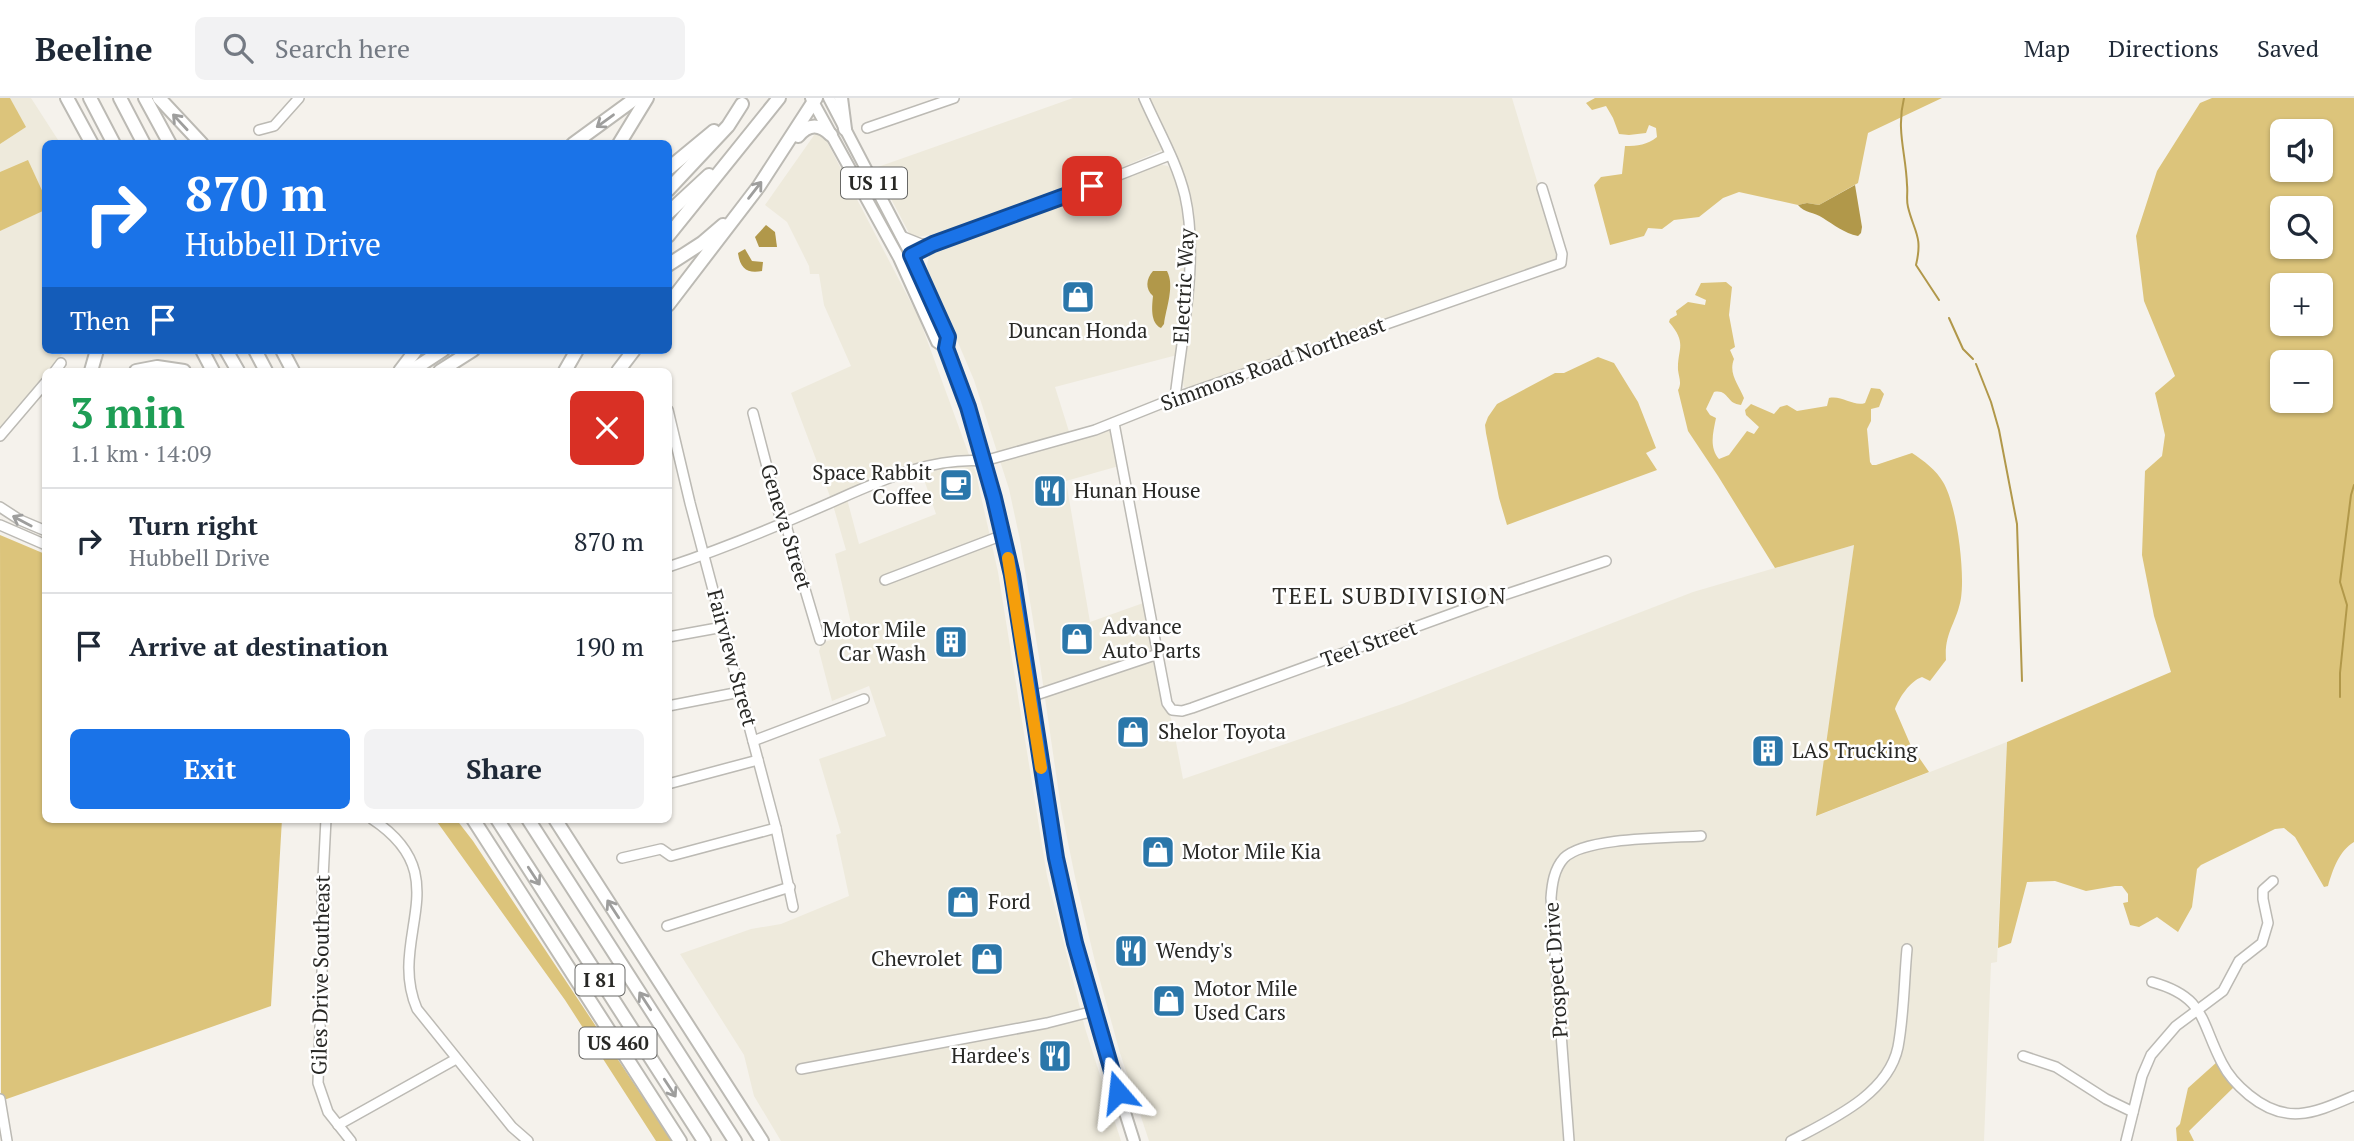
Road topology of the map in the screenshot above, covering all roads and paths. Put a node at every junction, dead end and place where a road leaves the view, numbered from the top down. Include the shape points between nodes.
1 (90, 98) edge
2 (120, 98) edge
3 (145, 98) edge
4 (159, 98) edge
5 (299, 98) edge
6 (636, 98) edge
7 (647, 98) edge
8 (779, 98) edge
9 (829, 98) edge
10 (841, 98) edge
11 (954, 98) edge
12 (1143, 98) edge
13 (813, 99) edge
14 (68, 100) edge
15 (744, 101) edge
16 (867, 128) dead end
17 (845, 129) junction
18 (259, 130) dead end
19 (751, 132) junction
20 (831, 135) junction
21 (83, 140) edge
22 (90, 140) edge
23 (112, 140) edge
24 (142, 140) edge
25 (168, 140) edge
26 (198, 140) edge
27 (578, 140) edge
28 (621, 140) edge
29 (785, 148) junction
30 (1170, 155) junction
31 (672, 166) edge
32 (672, 186) edge
33 (1542, 188) dead end
34 (867, 201) junction
35 (672, 209) edge
36 (739, 211) junction
37 (672, 231) edge
38 (901, 236) junction
39 (933, 244) junction
40 (911, 255) junction
41 (899, 258) junction
42 (672, 262) edge
43 (672, 300) edge
44 (934, 306) junction
45 (946, 348) junction
46 (413, 354) edge
47 (437, 354) edge
48 (467, 354) edge
49 (631, 354) edge
50 (61, 363) dead end
51 (57, 368) edge
52 (149, 368) edge
53 (168, 368) edge
54 (402, 368) edge
55 (416, 368) edge
56 (445, 368) edge
57 (620, 368) edge
58 (42, 387) edge
59 (1175, 398) junction
60 (752, 413) dead end
61 (1114, 423) junction
62 (0, 436) edge
63 (673, 446) edge
64 (984, 461) junction
65 (0, 507) edge
66 (785, 522) junction
67 (0, 525) edge
68 (42, 529) edge
69 (1003, 535) junction
70 (42, 543) edge
71 (705, 555) junction
72 (1606, 561) dead end
73 (672, 566) edge
74 (886, 580) dead end
75 (723, 627) junction
76 (672, 636) edge
77 (820, 640) dead end
78 (1158, 654) junction
79 (740, 692) junction
80 (1030, 697) junction
81 (864, 699) dead end
82 (672, 705) edge
83 (753, 741) junction
84 (758, 760) junction
85 (672, 783) edge
86 (326, 823) edge
87 (377, 823) edge
88 (474, 823) edge
89 (499, 823) edge
90 (531, 823) edge
91 (559, 823) edge
92 (776, 828) junction
93 (1701, 836) dead end
94 (622, 858) dead end
95 (2273, 881) dead end
96 (790, 887) junction
97 (793, 906) dead end
98 (667, 926) dead end
99 (1907, 949) dead end
100 (2152, 982) dead end
101 (2199, 1010) junction
102 (1094, 1011) junction
103 (2023, 1056) dead end
104 (456, 1059) junction
105 (801, 1069) dead end
106 (2354, 1096) edge
107 (0, 1099) edge
108 (2133, 1112) junction
109 (338, 1125) junction
110 (7, 1141) edge
111 (351, 1141) edge
112 (528, 1141) edge
113 (680, 1141) edge
114 (704, 1141) edge
115 (734, 1141) edge
116 (762, 1141) edge
117 (1134, 1141) edge
118 (1569, 1141) edge
119 (1791, 1141) edge
120 (2126, 1141) edge

1 - 23 highway
2 - 24 highway
3 - 25 highway
26 -> 4 highway
5 - 18 street via 274,126
6 -> 27 highway
7 - 28 highway
8 - 19 highway
9 - 17 main road, US 11
10 - 17 highway
11 - 16 street
12 - 30 street, Electric Way
13 - 20 main road, US 11
13 - 29 highway
14 - 21 highway
14 - 22 highway
15 - 31 highway
15 - 32 highway via 728,126
17 - 38 main road, US 11
19 - 35 highway
19 - 37 highway
20 - 29 highway via 811,126
20 - 34 main road, US 11
36 -> 29 highway
30 - 39 street
30 - 59 street, Electric Way via 1185,195 1191,243
33 - 59 street, Simmons Road Northeast via 1561,263
34 - 40 main road via 879,211 900,250
34 - 41 main road, US 11
36 - 42 highway
36 - 43 highway
38 - 39 street
38 - 40 main road, US 11
39 - 40 street
40 - 44 main road, US 11
41 - 44 main road via 910,265
41 - 45 main road, US 11 via 937,342
44 - 45 main road, US 11 via 948,337
45 - 64 main road, US 11
46 - 54 highway
47 - 55 highway
48 - 56 highway
49 - 57 highway
50 - 51 street
52 - 53 highway
58 - 62 street
59 - 61 street, Simmons Road Northeast
60 - 66 street, Geneva Street
61 - 64 street, Simmons Road Northeast
61 - 78 street
63 - 71 street, Fairview Street
64 - 66 street, Simmons Road Northeast via 911,471
64 - 69 main road, US 11
68 -> 65 street
66 - 71 street, Simmons Road Northeast
66 - 77 street, Geneva Street
67 - 70 street
69 - 74 street
69 - 80 main road, US 11
71 - 73 street, Simmons Road Northeast
71 - 75 street, Fairview Street
72 - 78 street, Teel Street via 1182,711 1172,710 1167,703
75 - 76 street
75 - 79 street, Fairview Street
78 - 80 street
79 - 82 street
79 - 83 street, Fairview Street
80 - 102 main road, US 11 via 1056,858
81 - 83 street
83 - 84 street, Fairview Street
84 - 85 street
84 - 92 street, Fairview Street
86 - 109 street, Giles Drive Southeast via 317,1072 324,1104
87 - 104 street via 400,842 416,875 410,993
88 - 113 highway, US 460
89 -> 114 highway, I 81
115 -> 90 highway, I 81
116 -> 91 highway, US 460
92 - 94 street via 671,856 661,849
92 - 96 street, Fairview Street
93 - 118 street, Prospect Drive via 1595,844 1573,851 1556,870 1551,898
95 - 101 street via 2263,890 2268,923 2262,943 2239,961 2223,991
96 - 97 street, Fairview Street
96 - 98 street
99 - 119 street via 1898,1049 1885,1075 1862,1099
100 - 101 street via 2178,991
101 - 106 street via 2230,1076 2260,1104 2298,1114
101 - 108 street via 2176,1026 2151,1055
102 - 105 street
102 - 117 main road, US 11
103 - 108 street via 2056,1067
104 - 109 street
104 - 112 street
107 - 110 street
108 - 120 street
109 - 111 street, Giles Drive Southeast

